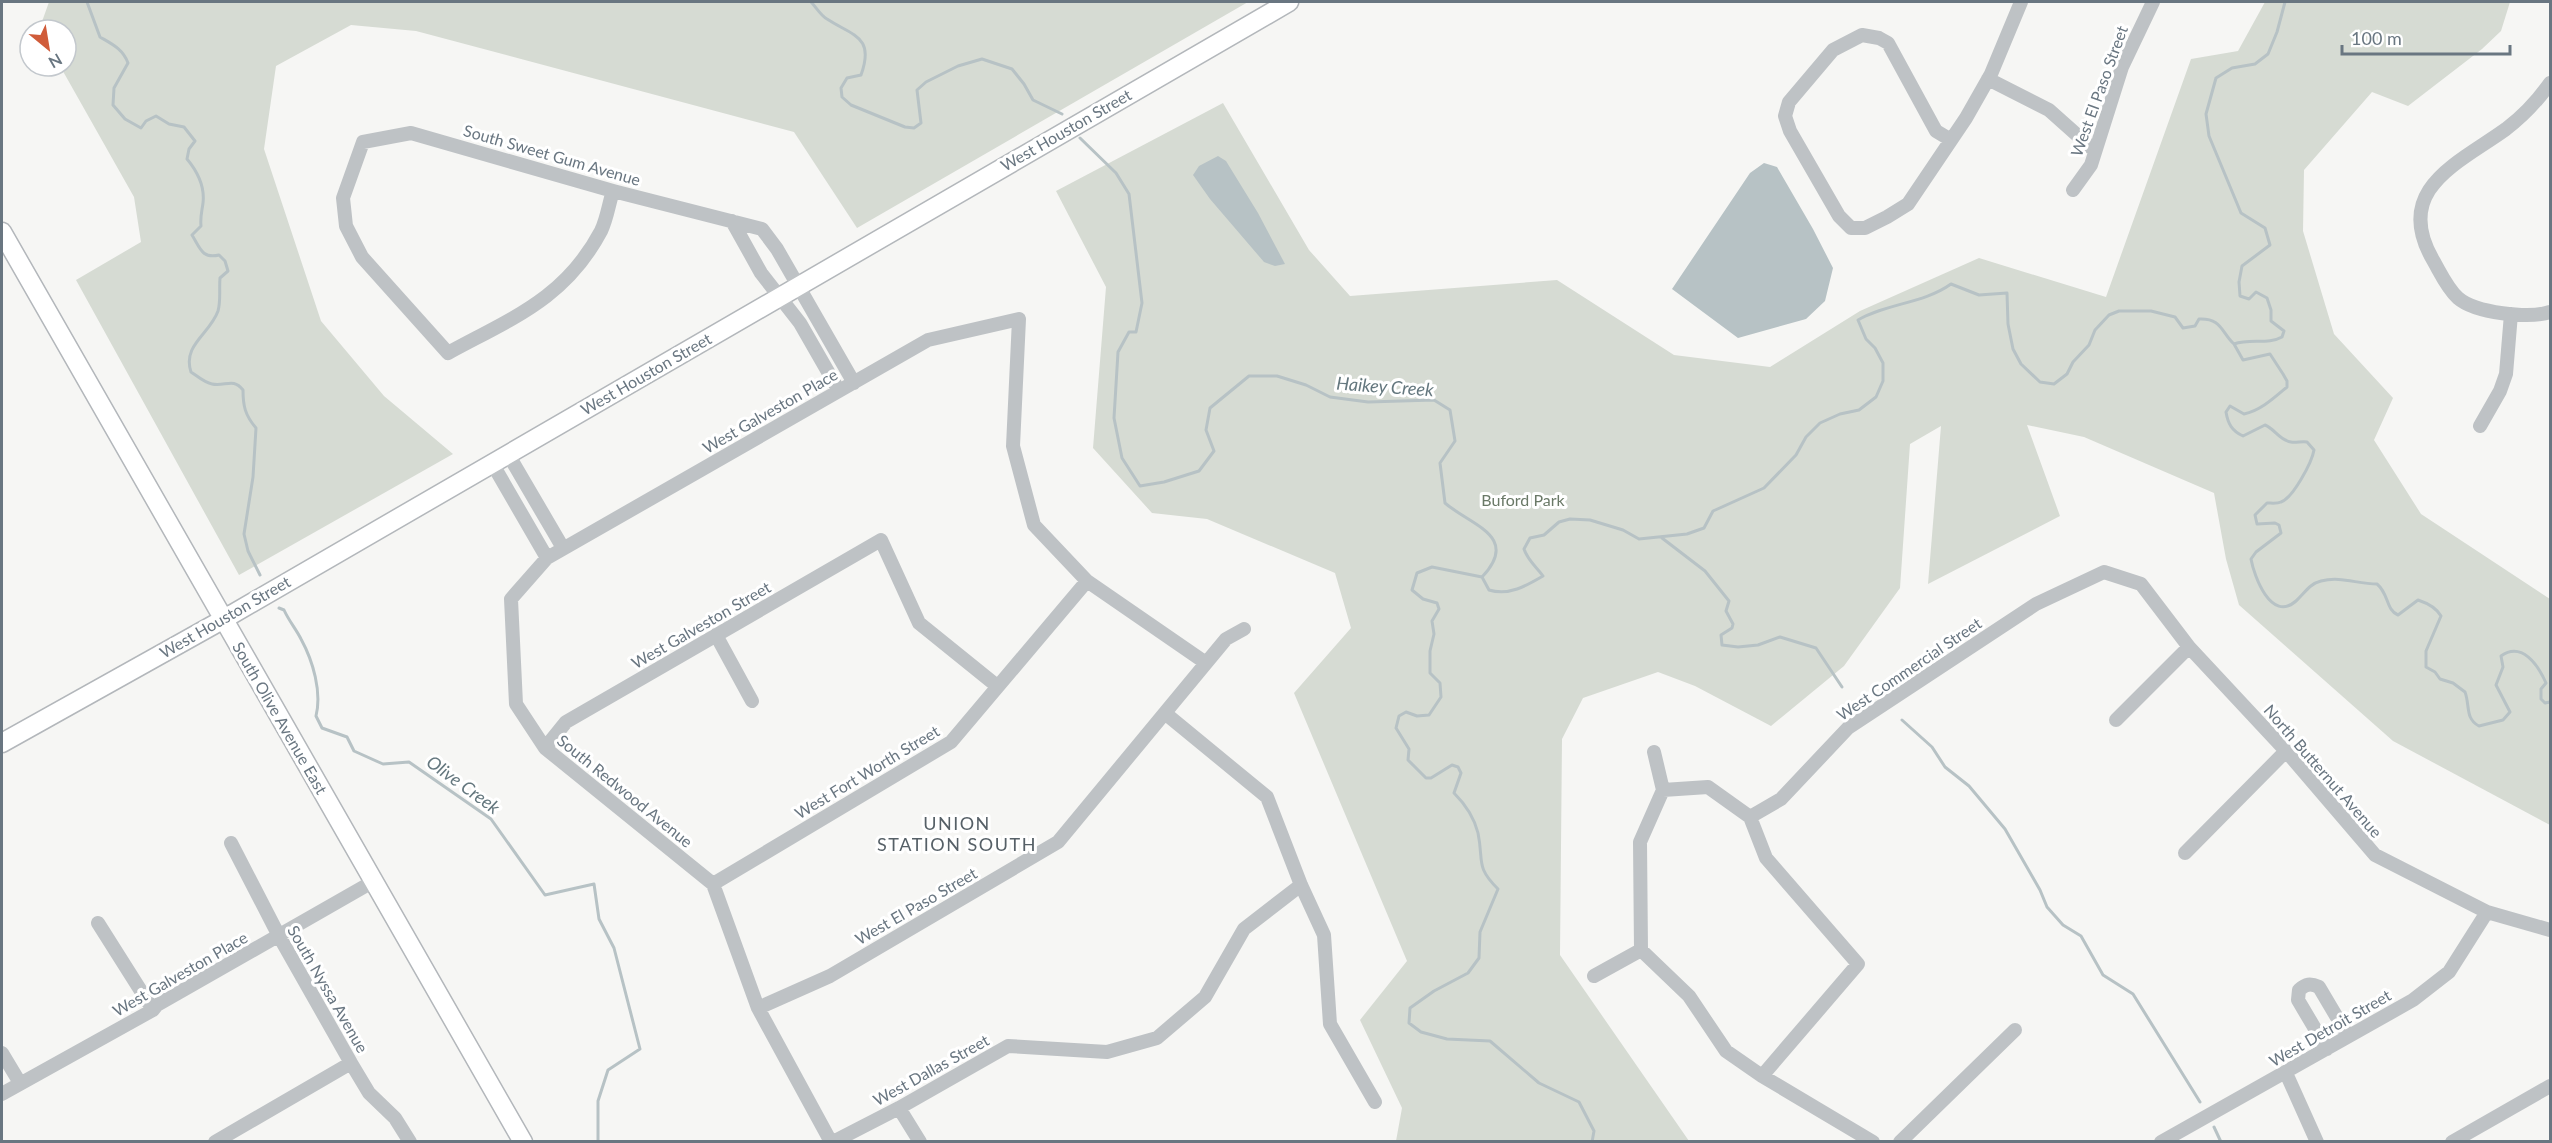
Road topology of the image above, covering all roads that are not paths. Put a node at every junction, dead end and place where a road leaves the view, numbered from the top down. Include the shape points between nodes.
1 (1289, 2) edge
2 (2021, 2) edge
3 (2153, 2) edge
4 (1988, 79) junction
5 (2550, 83) edge
6 (1951, 140) junction
7 (2095, 151) junction
8 (2073, 190) dead end
9 (613, 191) junction
10 (732, 221) junction
11 (3, 237) edge
12 (797, 286) junction
13 (779, 296) junction
14 (2550, 312) edge
15 (2511, 314) junction
16 (854, 383) junction
17 (839, 391) junction
18 (2480, 426) dead end
19 (500, 458) junction
20 (562, 549) junction
21 (547, 558) junction
22 (2104, 572) joint
23 (1087, 581) junction
24 (224, 619) junction
25 (1244, 628) dead end
26 (716, 635) junction
27 (2189, 647) junction
28 (1206, 663) junction
29 (997, 686) junction
30 (752, 701) dead end
31 (1166, 714) junction
32 (2116, 720) dead end
33 (2, 743) edge
34 (545, 748) junction
35 (2286, 751) junction
36 (1654, 752) dead end
37 (1663, 790) junction
38 (1750, 817) junction
39 (231, 843) dead end
40 (2185, 853) dead end
41 (374, 881) junction
42 (713, 884) junction
43 (1301, 885) junction
44 (2487, 912) junction
45 (98, 923) dead end
46 (2550, 930) edge
47 (279, 936) junction
48 (1641, 951) junction
49 (1594, 976) dead end
50 (758, 1008) junction
51 (153, 1010) junction
52 (2015, 1030) dead end
53 (2348, 1036) junction
54 (2327, 1049) junction
55 (2, 1053) edge
56 (351, 1063) junction
57 (2286, 1073) junction
58 (1762, 1076) junction
59 (20, 1083) junction
60 (2550, 1086) edge
61 (2, 1094) edge
62 (1375, 1102) dead end
63 (899, 1108) junction
64 (519, 1140) edge
65 (215, 1142) edge
66 (410, 1142) edge
67 (832, 1142) edge
68 (920, 1142) edge
69 (1873, 1142) edge
70 (1900, 1142) edge
71 (2161, 1142) edge
72 (2317, 1142) edge
73 (2452, 1142) edge

1 - 12 main road, West Houston Street
2 - 4 street
3 - 7 street, West El Paso Street via 2122,67
4 - 6 street
4 - 7 street via 2049,110
5 - 15 street via 2514,122 2451,165 2429,188 2420,220 2428,250 2452,291 2466,303
6 - 6 street via 1936,131 1888,43 1862,35 1833,51 1789,102 1785,116 1839,216 1851,228 1865,228 1908,204
7 - 8 street, West El Paso Street via 2091,165
9 - 9 street, South Sweet Gum Avenue via 411,133 363,142 344,198 346,226 362,257 448,353 540,303 572,275 602,229
9 - 10 street, South Sweet Gum Avenue
10 - 12 street, South Sweet Gum Avenue via 762,229
10 - 13 street
11 - 24 main road, South Olive Avenue East
12 - 13 main road, West Houston Street
12 - 16 street, South Sweet Gum Avenue
13 - 17 street via 800,323
13 - 19 main road, West Houston Street
14 - 15 street
15 - 18 street via 2506,374
16 - 17 street, West Galveston Place
16 - 23 street, West Galveston Place via 928,340 1019,319 1013,446 1034,525
17 - 20 street, West Galveston Place
19 - 20 street
19 - 21 street
19 - 24 main road, West Houston Street
20 - 21 street, West Galveston Place
21 - 34 street, South Redwood Avenue via 511,599 516,704
22 - 27 street, North Butternut Avenue via 2141,584
22 - 38 street, West Commercial Street via 2036,604 1848,728 1781,799
23 - 28 street
23 - 29 street, West Fort Worth Street
24 - 33 main road, West Houston Street
24 - 41 main road, South Olive Avenue East
25 - 28 street, West El Paso Street via 1226,639
26 - 29 street, West Galveston Street via 881,540 920,623
26 - 30 street
26 - 34 street, West Galveston Street via 566,722
27 - 32 street
27 - 35 street, North Butternut Avenue
28 - 31 street, West El Paso Street
29 - 42 street, West Fort Worth Street via 951,742
31 - 43 street via 1267,797
31 - 50 street, West El Paso Street via 1058,842 830,976
34 - 42 street, South Redwood Avenue
35 - 40 street
35 - 44 street, North Butternut Avenue via 2375,855
36 - 37 street
37 - 38 street via 1708,787
37 - 48 street via 1640,842
38 - 58 street via 1766,858 1858,964
39 - 47 street, South Nyssa Avenue
41 - 47 street, West Galveston Place
41 - 64 main road, South Olive Avenue East
42 - 50 street
43 - 62 street via 1323,935 1330,1024
43 - 63 street, West Dallas Street via 1244,929 1205,997 1156,1038 1107,1052 1008,1046
44 - 46 street, North Butternut Avenue
44 - 53 street, West Detroit Street via 2449,972 2413,1000
45 - 51 street
47 - 51 street, West Galveston Place
47 - 56 street, South Nyssa Avenue
48 - 49 street
48 - 58 street via 1689,996 1726,1051
50 - 67 street
51 - 59 street, West Galveston Place
52 - 70 street
53 - 54 street, West Detroit Street
53 - 54 street via 2319,987 2305,985 2299,990 2298,1000
54 - 57 street, West Detroit Street
55 - 59 street
56 - 65 street
56 - 66 street, South Nyssa Avenue via 369,1093 395,1118
57 - 71 street, West Detroit Street
57 - 72 street
58 - 69 street
59 - 61 street, West Galveston Place
60 - 73 street
63 - 67 street, West Dallas Street
63 - 68 street

